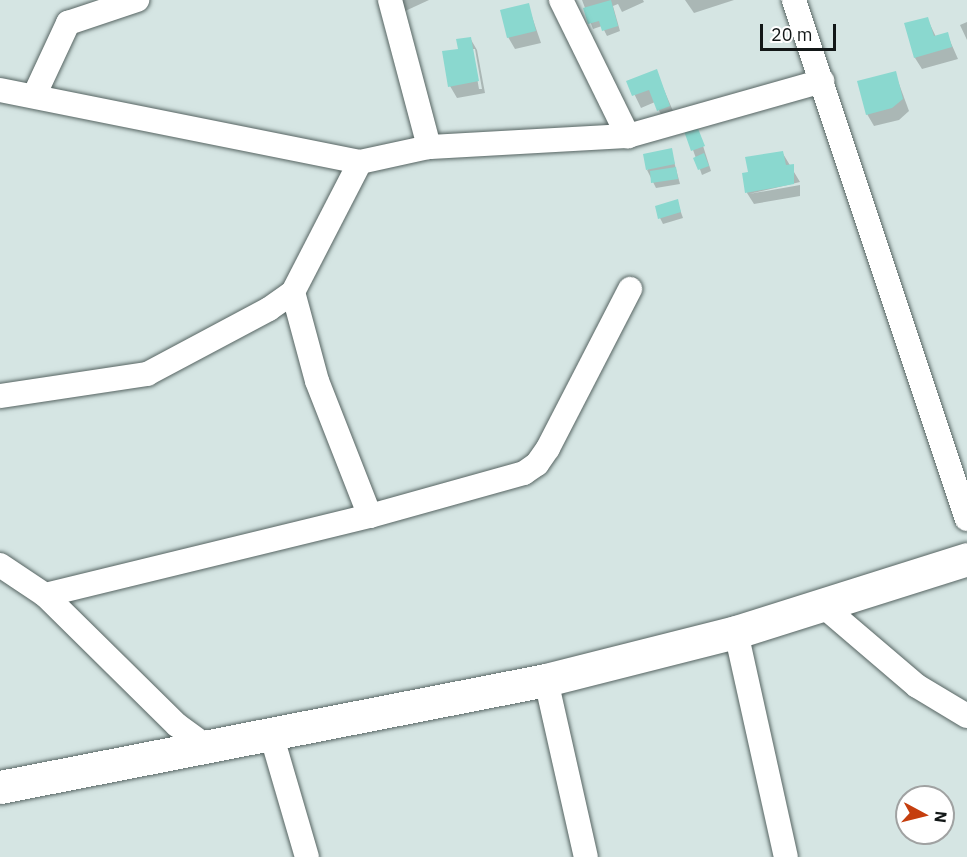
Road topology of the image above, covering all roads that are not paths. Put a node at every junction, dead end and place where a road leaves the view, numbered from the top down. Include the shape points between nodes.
1 (137, 0) edge
2 (390, 0) edge
3 (561, 0) edge
4 (795, 0) edge
5 (822, 81) junction
6 (0, 90) edge
7 (34, 96) junction
8 (628, 136) junction
9 (429, 147) junction
10 (360, 162) junction
11 (630, 289) dead end
12 (293, 292) junction
13 (0, 396) edge
14 (370, 516) junction
15 (967, 519) edge
16 (967, 559) edge
17 (0, 565) edge
18 (45, 595) junction
19 (822, 605) junction
20 (736, 632) junction
21 (546, 680) junction
22 (967, 716) edge
23 (271, 734) junction
24 (206, 746) junction
25 (0, 788) edge
26 (307, 857) edge
27 (586, 857) edge
28 (786, 857) edge

1 - 7 street via 68,23
2 - 9 street
3 - 8 street
4 - 5 street
5 - 8 street
5 - 15 street
6 - 7 street
7 - 10 street
8 - 9 street
9 - 10 street
10 - 12 street
11 - 14 street via 537,464 524,472
12 - 13 street via 186,356 147,374
12 - 14 street via 317,381
14 - 18 street
16 - 19 street
17 - 18 street
18 - 24 street via 177,725
19 - 20 street
19 - 22 street via 917,686
20 - 21 street
20 - 28 street
21 - 23 street
21 - 27 street
23 - 24 street
23 - 26 street
24 - 25 street

